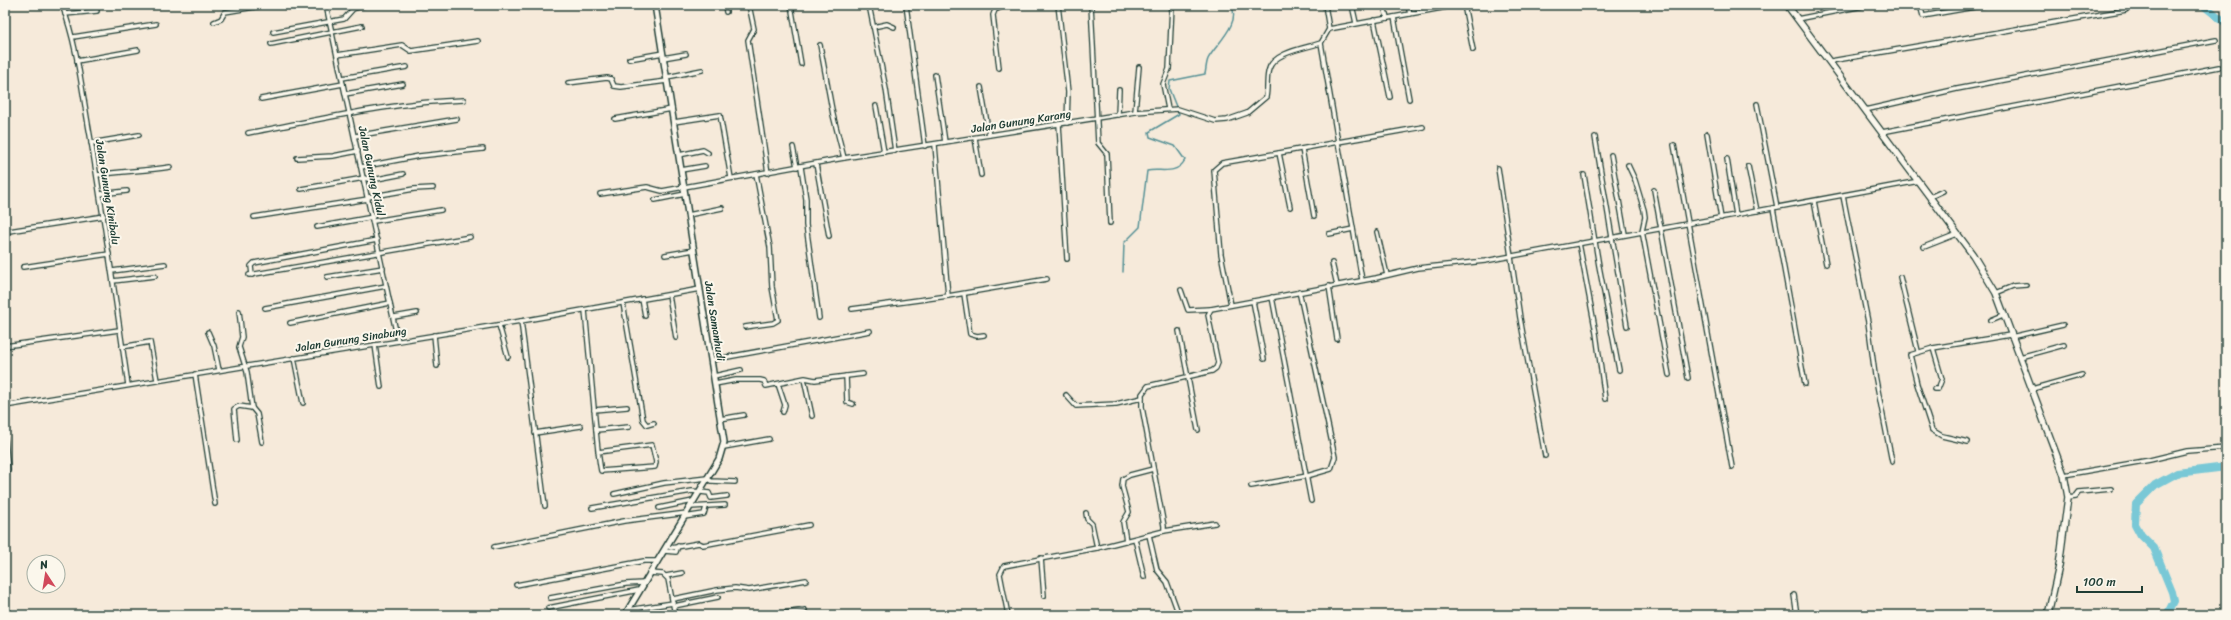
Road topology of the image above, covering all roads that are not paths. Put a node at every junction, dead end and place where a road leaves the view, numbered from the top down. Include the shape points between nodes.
1 (62, 5) edge
2 (266, 5) edge
3 (326, 5) edge
4 (366, 5) edge
5 (655, 5) edge
6 (725, 5) edge
7 (750, 5) edge
8 (791, 5) edge
9 (869, 5) edge
10 (906, 5) edge
11 (1006, 5) edge
12 (1058, 5) edge
13 (1091, 5) edge
14 (1172, 5) edge
15 (1325, 5) edge
16 (1352, 5) edge
17 (1384, 5) edge
18 (1408, 5) edge
19 (1458, 5) edge
20 (1464, 5) edge
21 (1787, 5) edge
22 (1868, 5) edge
23 (1872, 5) edge
24 (1909, 5) edge
25 (1920, 5) edge
26 (1986, 5) edge
27 (1443, 6) edge
28 (2126, 10) dead end
29 (97, 11) dead end
30 (726, 12) dead end
31 (65, 14) junction
32 (1410, 14) junction
33 (1394, 17) junction
34 (1387, 18) junction
35 (1796, 19) junction
36 (1374, 20) junction
37 (214, 22) dead end
38 (330, 22) junction
39 (1356, 23) junction
40 (156, 24) dead end
41 (362, 26) dead end
42 (873, 27) junction
43 (894, 27) dead end
44 (1329, 29) junction
45 (273, 32) dead end
46 (333, 33) junction
47 (73, 37) junction
48 (2216, 40) dead end
49 (478, 41) dead end
50 (1321, 43) junction
51 (271, 44) dead end
52 (820, 45) dead end
53 (138, 50) dead end
54 (1473, 50) dead end
55 (686, 54) dead end
56 (337, 55) junction
57 (663, 55) junction
58 (630, 59) dead end
59 (77, 61) junction
60 (1831, 61) junction
61 (801, 64) dead end
62 (1139, 66) dead end
63 (407, 67) dead end
64 (2219, 67) dead end
65 (1000, 68) dead end
66 (702, 70) dead end
67 (935, 75) dead end
68 (342, 78) junction
69 (667, 79) junction
70 (568, 83) dead end
71 (343, 84) junction
72 (403, 84) dead end
73 (982, 87) dead end
74 (1119, 90) dead end
75 (345, 94) junction
76 (1390, 97) dead end
77 (261, 99) dead end
78 (1409, 99) dead end
79 (464, 100) dead end
80 (1757, 104) dead end
81 (876, 106) dead end
82 (672, 109) junction
83 (1168, 109) junction
84 (1865, 110) junction
85 (1135, 112) junction
86 (350, 114) junction
87 (1118, 115) junction
88 (1096, 118) junction
89 (457, 119) dead end
90 (615, 119) dead end
91 (674, 122) junction
92 (1067, 123) junction
93 (1059, 124) junction
94 (1423, 127) dead end
95 (1882, 132) junction
96 (248, 133) dead end
97 (1707, 134) dead end
98 (139, 135) dead end
99 (989, 135) junction
100 (355, 136) junction
101 (1595, 137) dead end
102 (975, 138) junction
103 (945, 142) junction
104 (1338, 142) junction
105 (91, 143) junction
106 (935, 145) junction
107 (1674, 145) dead end
108 (925, 146) junction
109 (793, 147) dead end
110 (483, 149) dead end
111 (1302, 149) junction
112 (358, 151) junction
113 (895, 151) junction
114 (884, 152) junction
115 (708, 153) dead end
116 (1279, 153) junction
117 (679, 155) junction
118 (1611, 155) dead end
119 (298, 158) dead end
120 (844, 158) junction
121 (1727, 159) dead end
122 (816, 164) junction
123 (1628, 165) dead end
124 (705, 166) dead end
125 (1748, 166) dead end
126 (170, 167) dead end
127 (361, 167) junction
128 (799, 167) junction
129 (1498, 168) dead end
130 (681, 170) junction
131 (768, 173) junction
132 (403, 174) dead end
133 (756, 174) junction
134 (97, 175) junction
135 (1584, 175) dead end
136 (981, 176) dead end
137 (364, 178) junction
138 (731, 178) junction
139 (1919, 181) junction
140 (684, 186) junction
141 (433, 188) dead end
142 (301, 189) dead end
143 (1654, 190) dead end
144 (127, 191) dead end
145 (1943, 191) dead end
146 (100, 194) junction
147 (600, 194) dead end
148 (685, 194) junction
149 (1843, 196) junction
150 (1930, 197) junction
151 (368, 198) junction
152 (655, 200) dead end
153 (1814, 201) junction
154 (1290, 207) dead end
155 (722, 208) dead end
156 (1775, 208) junction
157 (441, 210) dead end
158 (1757, 211) junction
159 (688, 214) junction
160 (1736, 215) junction
161 (104, 216) junction
162 (1314, 216) dead end
163 (254, 217) dead end
164 (373, 217) junction
165 (1721, 218) junction
166 (374, 221) junction
167 (1110, 222) dead end
168 (1687, 224) junction
169 (317, 227) dead end
170 (1661, 227) junction
171 (1353, 229) junction
172 (9, 231) dead end
173 (1642, 231) junction
174 (1377, 232) dead end
175 (1329, 234) dead end
176 (1625, 234) junction
177 (1957, 234) junction
178 (829, 236) dead end
179 (470, 237) dead end
180 (1611, 237) junction
181 (377, 240) junction
182 (1594, 240) junction
183 (1579, 243) junction
184 (1924, 247) dead end
185 (694, 250) junction
186 (380, 253) junction
187 (109, 254) junction
188 (664, 255) dead end
189 (1510, 256) junction
190 (1067, 259) dead end
191 (1332, 262) dead end
192 (165, 264) dead end
193 (1826, 264) dead end
194 (23, 267) dead end
195 (383, 268) junction
196 (112, 271) junction
197 (1387, 275) junction
198 (155, 276) dead end
199 (327, 277) dead end
200 (1900, 277) dead end
201 (1047, 280) dead end
202 (1362, 280) junction
203 (113, 281) junction
204 (1337, 285) junction
205 (2026, 285) dead end
206 (386, 286) junction
207 (1329, 286) junction
208 (700, 289) junction
209 (1181, 290) dead end
210 (1299, 292) junction
211 (964, 294) junction
212 (1996, 294) junction
213 (669, 295) junction
214 (948, 296) junction
215 (1272, 297) junction
216 (642, 299) junction
217 (1253, 301) junction
218 (390, 303) junction
219 (623, 303) junction
220 (1231, 305) junction
221 (265, 308) dead end
222 (852, 308) dead end
223 (1211, 309) junction
224 (585, 310) junction
225 (239, 311) dead end
226 (417, 313) dead end
227 (2003, 315) junction
228 (645, 316) dead end
229 (394, 317) junction
230 (819, 318) dead end
231 (1991, 320) dead end
232 (521, 321) junction
233 (290, 323) dead end
234 (499, 325) junction
235 (2063, 325) dead end
236 (1627, 326) dead end
237 (745, 327) dead end
238 (119, 330) junction
239 (870, 331) dead end
240 (1179, 331) dead end
241 (208, 332) dead end
242 (434, 335) junction
243 (984, 335) dead end
244 (2011, 336) junction
245 (676, 338) dead end
246 (1337, 339) dead end
247 (398, 341) junction
248 (375, 345) junction
249 (2064, 345) dead end
250 (5, 346) edge
251 (122, 346) junction
252 (1932, 348) junction
253 (1918, 351) junction
254 (508, 357) dead end
255 (2020, 357) junction
256 (294, 358) junction
257 (1264, 359) dead end
258 (711, 360) junction
259 (245, 365) junction
260 (437, 366) dead end
261 (218, 370) junction
262 (741, 370) dead end
263 (1618, 370) dead end
264 (195, 374) junction
265 (863, 374) dead end
266 (1669, 375) dead end
267 (2082, 375) dead end
268 (714, 376) junction
269 (846, 376) junction
270 (1187, 376) junction
271 (1688, 378) dead end
272 (804, 379) junction
273 (157, 380) junction
274 (715, 384) junction
275 (778, 384) junction
276 (1805, 384) dead end
277 (128, 385) junction
278 (381, 386) dead end
279 (1934, 389) dead end
280 (2032, 390) junction
281 (1066, 394) dead end
282 (1142, 398) junction
283 (1605, 399) dead end
284 (303, 403) dead end
285 (853, 404) dead end
286 (5, 406) edge
287 (627, 407) dead end
288 (252, 408) junction
289 (594, 410) junction
290 (783, 412) dead end
291 (744, 415) dead end
292 (812, 416) dead end
293 (720, 419) junction
294 (654, 424) dead end
295 (581, 426) dead end
296 (629, 427) dead end
297 (596, 430) junction
298 (1198, 430) dead end
299 (535, 433) junction
300 (5, 439) edge
301 (769, 439) dead end
302 (237, 440) dead end
303 (262, 442) dead end
304 (1968, 442) dead end
305 (724, 447) junction
306 (2226, 448) edge
307 (598, 452) junction
308 (1545, 456) dead end
309 (1892, 462) dead end
310 (1732, 467) dead end
311 (1154, 469) junction
312 (8, 470) dead end
313 (2064, 475) junction
314 (1307, 476) junction
315 (707, 478) junction
316 (735, 482) dead end
317 (1251, 486) dead end
318 (2111, 489) dead end
319 (699, 490) junction
320 (614, 494) dead end
321 (727, 496) dead end
322 (2068, 497) junction
323 (693, 501) junction
324 (1311, 501) dead end
325 (215, 504) dead end
326 (725, 505) dead end
327 (545, 506) dead end
328 (690, 507) junction
329 (706, 507) junction
330 (592, 508) dead end
331 (659, 508) dead end
332 (1086, 513) dead end
333 (685, 515) junction
334 (1215, 523) dead end
335 (809, 525) dead end
336 (1164, 531) junction
337 (1149, 535) junction
338 (1134, 539) junction
339 (1126, 541) junction
340 (494, 547) dead end
341 (1097, 548) junction
342 (665, 549) junction
343 (1041, 558) junction
344 (658, 561) junction
345 (649, 572) junction
346 (682, 573) dead end
347 (666, 576) junction
348 (1144, 577) dead end
349 (806, 580) dead end
350 (644, 583) junction
351 (516, 585) dead end
352 (639, 590) junction
353 (1794, 595) dead end
354 (1044, 596) dead end
355 (718, 597) dead end
356 (550, 598) dead end
357 (673, 603) junction
358 (548, 608) dead end
359 (628, 610) junction
360 (805, 610) dead end
361 (625, 615) edge
362 (675, 615) edge
363 (772, 615) edge
364 (1008, 615) edge
365 (1179, 615) edge
366 (1797, 615) edge
367 (2048, 615) edge

1 - 31 street, Jalan Gunung Kinibalu
2 - 37 street via 225,12 221,19
3 - 38 street, Jalan Gunung Kidul
4 - 38 street via 353,9 344,19
5 - 57 street, Jalan Samanhudi
6 - 30 street
7 - 131 street via 754,28 748,40
8 - 61 street
9 - 42 street
10 - 108 street
11 - 65 street via 995,10 993,14
12 - 92 street via 1068,92
13 - 88 street
14 - 83 street via 1169,69 1163,84
15 - 44 street
16 - 39 street
17 - 34 street
18 - 32 street
19 - 27 street
20 - 54 street
21 - 35 main road
22 - 35 street
23 - 24 street
25 - 26 street via 1923,16
27 - 32 street
28 - 60 street
29 - 31 street
31 - 47 street, Jalan Gunung Kinibalu
32 - 33 street
33 - 34 street
33 - 78 street
34 - 36 street
35 - 60 main road
36 - 39 street
36 - 76 street
38 - 45 street
38 - 46 street, Jalan Gunung Kidul
39 - 44 street
40 - 47 street
41 - 46 street
42 - 43 street via 887,24
42 - 113 street
44 - 50 street
46 - 51 street
46 - 56 street, Jalan Gunung Kidul
47 - 59 street, Jalan Gunung Kinibalu
48 - 84 street via 1957,89
49 - 56 street via 411,51 402,45
50 - 83 street, Jalan Gunung Karang via 1283,55 1273,61 1268,70 1266,97 1255,108 1240,117 1215,121 1182,110
50 - 104 street
52 - 120 street via 832,115
53 - 59 street
55 - 57 street
56 - 68 street, Jalan Gunung Kidul
57 - 58 street
57 - 69 street, Jalan Samanhudi
59 - 105 street, Jalan Gunung Kinibalu
60 - 84 main road
62 - 85 street
63 - 68 street
64 - 95 street
66 - 69 street
67 - 103 street
68 - 71 street, Jalan Gunung Kidul
69 - 70 street via 621,87 614,86 608,78
69 - 82 street, Jalan Samanhudi
71 - 75 street, Jalan Gunung Kidul
71 - 77 street
72 - 75 street
73 - 99 street
74 - 87 street
75 - 86 street, Jalan Gunung Kidul
79 - 86 street via 437,101
80 - 156 street
81 - 114 street
82 - 90 street
82 - 91 street, Jalan Samanhudi
83 - 85 street, Jalan Gunung Karang
84 - 95 main road
85 - 87 street, Jalan Gunung Karang
86 - 96 street
86 - 100 street, Jalan Gunung Kidul
87 - 88 street, Jalan Gunung Karang
88 - 92 street, Jalan Gunung Karang
88 - 167 street via 1098,143 1106,154
89 - 100 street
91 - 117 street, Jalan Samanhudi
91 - 138 street via 720,115
92 - 93 street, Jalan Gunung Karang
93 - 99 street, Jalan Gunung Karang
93 - 190 street
94 - 104 street
95 - 139 main road
97 - 165 street
98 - 105 street
99 - 102 street, Jalan Gunung Karang
100 - 112 street, Jalan Gunung Kidul
101 - 180 street
102 - 103 street, Jalan Gunung Karang
102 - 136 street
103 - 106 street, Jalan Gunung Karang
104 - 111 street
104 - 171 street
105 - 134 street, Jalan Gunung Kinibalu
106 - 108 street, Jalan Gunung Karang
106 - 214 street
107 - 168 street
108 - 113 street, Jalan Gunung Karang
109 - 128 street
110 - 127 street via 419,156
111 - 116 street
111 - 162 street
112 - 119 street via 333,156
112 - 127 street, Jalan Gunung Kidul
113 - 114 street, Jalan Gunung Karang
114 - 120 street, Jalan Gunung Karang
115 - 117 street via 703,150
116 - 154 street
116 - 220 street via 1222,163 1214,170 1221,254
117 - 130 street, Jalan Samanhudi
118 - 176 street
120 - 122 street, Jalan Gunung Karang
121 - 160 street
122 - 128 street, Jalan Gunung Karang
122 - 178 street
123 - 173 street via 1644,210
124 - 130 street
125 - 158 street
126 - 134 street
127 - 137 street, Jalan Gunung Kidul
128 - 131 street, Jalan Gunung Karang
128 - 230 street via 806,199 806,225
129 - 189 street
130 - 140 street, Jalan Samanhudi
131 - 133 street, Jalan Gunung Karang
132 - 137 street via 372,180
133 - 138 street, Jalan Gunung Karang
133 - 237 street via 770,247 772,287 778,320
134 - 146 street, Jalan Gunung Kinibalu
135 - 182 street
137 - 142 street
137 - 151 street, Jalan Gunung Kidul
138 - 140 street, Jalan Gunung Karang
139 - 149 street
139 - 150 main road
140 - 147 street, Jalan Gunung Karang via 662,190 647,187
140 - 148 street, Jalan Samanhudi
141 - 151 street
143 - 170 street
144 - 146 street
145 - 150 street
146 - 161 street, Jalan Gunung Kinibalu
148 - 152 street
148 - 159 street, Jalan Samanhudi
149 - 153 street
149 - 309 street
150 - 177 main road
151 - 163 street
151 - 164 street, Jalan Gunung Kidul
153 - 156 street
153 - 193 street
155 - 159 street
156 - 158 street
156 - 276 street
157 - 166 street
158 - 160 street
159 - 185 street, Jalan Samanhudi
160 - 165 street
161 - 172 street
161 - 187 street, Jalan Gunung Kinibalu
164 - 166 street, Jalan Gunung Kidul
164 - 169 street
165 - 168 street
166 - 181 street, Jalan Gunung Kidul
168 - 170 street
168 - 310 street
170 - 173 street
170 - 271 street
171 - 175 street
171 - 202 street
173 - 176 street
173 - 266 street
174 - 197 street
176 - 180 street
177 - 184 street
177 - 212 main road via 1981,266 1983,274
179 - 186 street
180 - 182 street
180 - 236 street
181 - 186 street, Jalan Gunung Kidul
181 - 186 street via 254,263 250,275
182 - 183 street
182 - 263 street
183 - 189 street
183 - 283 street
185 - 188 street
185 - 208 street, Jalan Samanhudi
186 - 195 street, Jalan Gunung Kidul
187 - 194 street
187 - 196 street, Jalan Gunung Kinibalu
189 - 197 street via 1438,264
189 - 308 street
191 - 204 street
192 - 196 street
195 - 199 street
195 - 206 street, Jalan Gunung Kidul
196 - 203 street, Jalan Gunung Kinibalu
197 - 202 street
198 - 203 street
200 - 253 street
201 - 211 street
202 - 204 street
203 - 238 street, Jalan Gunung Kinibalu
204 - 207 street
205 - 212 street via 2013,286
206 - 218 street, Jalan Gunung Kidul
206 - 221 street
207 - 210 street
207 - 246 street
208 - 213 street, Jalan Gunung Sinabung
208 - 258 street, Jalan Samanhudi
209 - 223 street via 1188,310
210 - 215 street
210 - 314 street via 1335,457 1331,469
211 - 214 street
211 - 243 street via 970,334
212 - 227 main road
213 - 216 street, Jalan Gunung Sinabung
213 - 245 street
214 - 222 street
215 - 217 street
215 - 314 street
216 - 219 street, Jalan Gunung Sinabung
216 - 228 street
217 - 220 street
217 - 257 street
218 - 229 street, Jalan Gunung Kidul
218 - 233 street
219 - 224 street, Jalan Gunung Sinabung
219 - 294 street via 643,420 647,425
220 - 223 street
223 - 270 street via 1208,315 1217,366 1212,371
224 - 232 street, Jalan Gunung Sinabung
224 - 289 street
225 - 259 street via 242,335 239,347
226 - 229 street
227 - 231 street
227 - 244 main road
229 - 247 street, Jalan Gunung Kidul
232 - 234 street, Jalan Gunung Sinabung
232 - 299 street
234 - 242 street, Jalan Gunung Sinabung
234 - 254 street
235 - 244 street
238 - 250 street
238 - 251 street, Jalan Gunung Kinibalu
239 - 258 street
240 - 270 street
241 - 261 street via 214,346
242 - 247 street, Jalan Gunung Sinabung
242 - 260 street
244 - 252 street
244 - 255 main road
247 - 248 street, Jalan Gunung Sinabung
248 - 256 street, Jalan Gunung Sinabung
248 - 278 street
249 - 255 street
251 - 273 street via 150,342
251 - 277 street, Jalan Gunung Kinibalu
252 - 253 street
252 - 279 street via 1942,379 1938,389
253 - 304 street via 1911,353 1910,358 1932,430 1942,436
255 - 280 main road
256 - 259 street, Jalan Gunung Sinabung
256 - 284 street
258 - 268 street, Jalan Samanhudi
259 - 261 street, Jalan Gunung Sinabung
259 - 288 street
261 - 264 street, Jalan Gunung Sinabung
262 - 268 street
264 - 273 street, Jalan Gunung Sinabung
264 - 325 street
265 - 269 street
267 - 280 street
268 - 274 street, Jalan Samanhudi
269 - 272 street
269 - 285 street via 847,402
270 - 282 street via 1148,386 1143,391
270 - 298 street
272 - 275 street
272 - 292 street
273 - 277 street, Jalan Gunung Sinabung
274 - 275 street via 736,380 760,380 764,381 766,386
274 - 293 street, Jalan Samanhudi
275 - 290 street via 785,405
277 - 286 street, Jalan Gunung Sinabung
280 - 313 main road
281 - 282 street via 1076,406 1116,404
282 - 311 street
287 - 289 street
288 - 302 street via 239,406 234,409
288 - 303 street via 257,414
289 - 297 street
291 - 293 street
293 - 305 street, Jalan Samanhudi
295 - 299 street
296 - 297 street
297 - 307 street
299 - 327 street
300 - 312 street
301 - 305 street
305 - 315 street
306 - 313 street via 2187,452
307 - 307 street via 652,445 655,467 602,472
311 - 336 street
311 - 339 street via 1123,479 1122,486 1129,512 1123,522
313 - 322 main road
314 - 317 street
314 - 324 street
315 - 316 street via 711,481
315 - 319 street
315 - 320 street via 664,483
318 - 322 street via 2078,492 2076,496
319 - 321 street via 709,493 711,498
319 - 323 street
319 - 330 street
322 - 367 main road via 2059,566
323 - 328 street
323 - 331 street
326 - 329 street
328 - 329 street
328 - 333 street
329 - 333 street via 704,514
332 - 341 street via 1092,524
333 - 340 street via 624,521
333 - 342 street
334 - 336 street
335 - 342 street via 703,545 699,543
336 - 337 street
337 - 338 street
337 - 365 street via 1157,570 1167,582
338 - 339 street
338 - 348 street
339 - 341 street
341 - 343 street
342 - 344 street
343 - 354 street
343 - 364 street via 1002,568 1000,574
344 - 345 street
344 - 351 street via 644,561
345 - 347 street
345 - 350 street
346 - 347 street
347 - 357 street
349 - 357 street via 749,590 717,590
350 - 352 street
350 - 356 street
352 - 358 street
352 - 359 street
353 - 366 street
355 - 357 street
357 - 359 street
357 - 362 street
359 - 361 street
360 - 363 street

